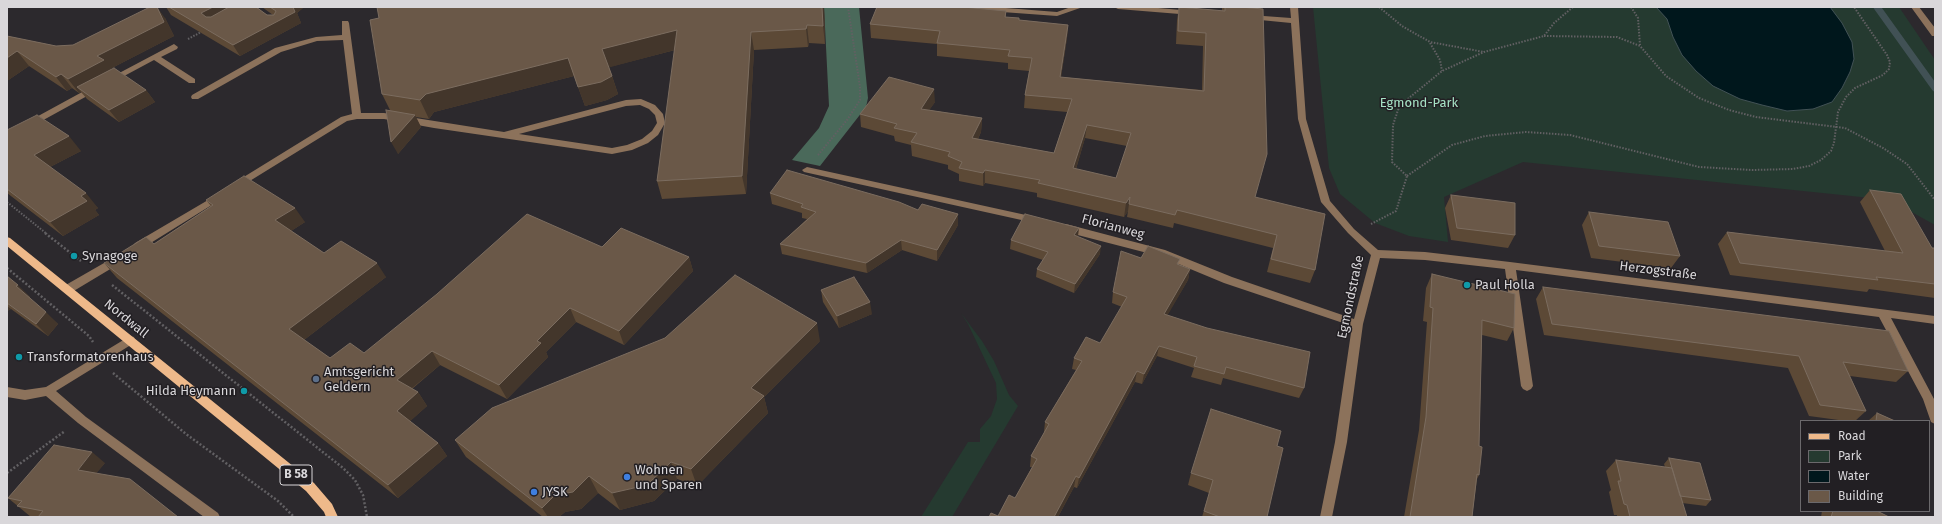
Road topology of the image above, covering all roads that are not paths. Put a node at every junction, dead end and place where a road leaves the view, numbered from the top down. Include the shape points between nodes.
1 (961, 7) edge
2 (1079, 7) edge
3 (1118, 7) edge
4 (1294, 7) edge
5 (1915, 7) edge
6 (1202, 14) edge
7 (1241, 17) edge
8 (1295, 21) junction
9 (345, 22) dead end
10 (1935, 34) edge
11 (347, 37) junction
12 (174, 47) road end
13 (155, 57) junction
14 (192, 81) dead end
15 (195, 97) dead end
16 (357, 116) junction
17 (504, 135) junction
18 (7, 137) edge
19 (807, 170) road end
20 (1044, 222) edge
21 (1058, 226) edge
22 (7, 241) edge
23 (1376, 254) junction
24 (1510, 266) junction
25 (68, 289) junction
26 (1883, 314) junction
27 (1935, 320) edge
28 (1358, 324) junction
29 (130, 340) junction
30 (1527, 386) dead end
31 (48, 391) junction
32 (7, 392) edge
33 (1935, 419) edge
34 (214, 517) edge
35 (332, 517) edge
36 (1326, 517) edge

1 - 2 street via 1057,14
3 - 6 street
4 - 8 street, Egmondstraße
5 - 10 street
7 - 8 street
8 - 23 street, Egmondstraße via 1302,119 1326,202 1351,231
9 - 11 street
11 - 15 street via 316,40 278,50
11 - 16 street
12 - 13 street
13 - 14 street
13 - 18 street
16 - 17 street via 384,116
16 - 25 street via 344,119
17 - 17 street via 612,151 645,141 655,133 661,123 659,114 652,107 641,102 626,103
19 - 20 street
21 - 28 street, Florianweg via 1161,253 1228,280
22 - 25 main road, Nordwall / B 58
23 - 24 street, Herzogstraße via 1425,256
23 - 28 street, Egmondstraße
24 - 26 street, Herzogstraße
24 - 30 street
25 - 29 main road, Nordwall / B 58
26 - 27 street, Herzogstraße
26 - 33 street via 1928,399
28 - 36 street, Egmondstraße via 1341,442
29 - 31 street
29 - 35 main road, Nordwall / B 58 via 310,487 328,508
31 - 32 street via 25,395
31 - 34 street via 82,420

